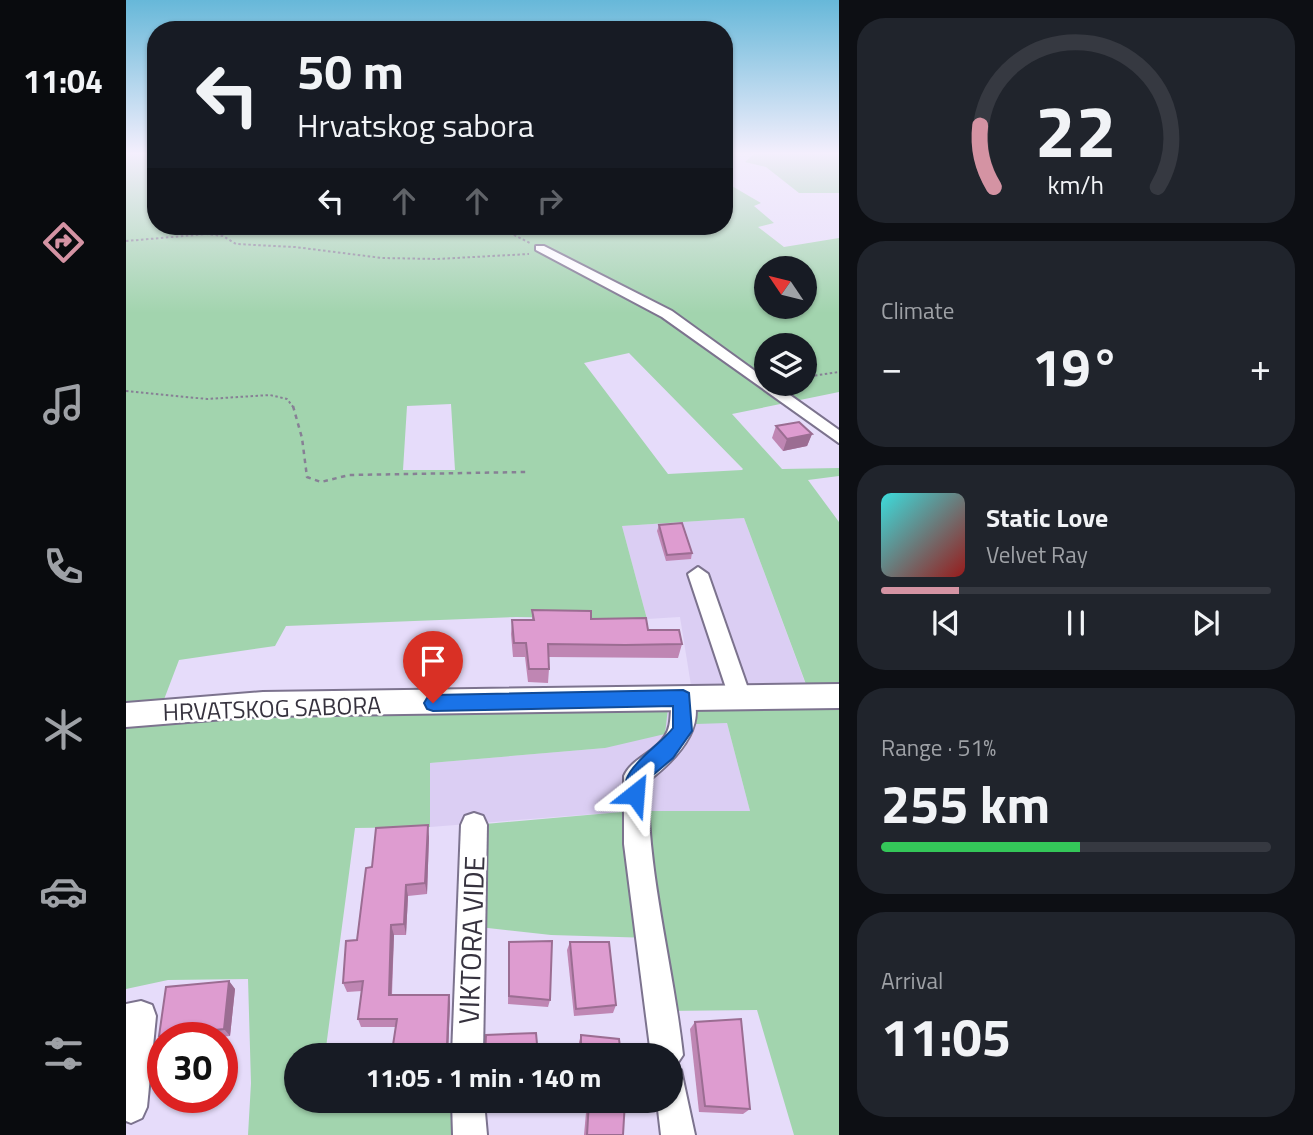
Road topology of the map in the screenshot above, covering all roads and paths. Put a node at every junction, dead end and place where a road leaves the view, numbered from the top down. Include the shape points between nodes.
1 (195, 235) edge
2 (215, 235) edge
3 (514, 235) edge
4 (126, 241) edge
5 (545, 251) junction
6 (839, 372) edge
7 (817, 375) edge
8 (126, 391) edge
9 (839, 439) edge
10 (526, 472) dead end
11 (698, 574) dead end
12 (839, 696) edge
13 (740, 697) junction
14 (683, 698) junction
15 (126, 715) edge
16 (474, 825) dead end
17 (126, 1019) edge
18 (467, 1043) edge
19 (666, 1043) edge
20 (131, 1107) dead end
21 (469, 1113) edge
22 (675, 1113) edge
23 (470, 1135) edge
24 (678, 1135) edge

1 - 4 path
2 - 5 path via 236,244 382,258
3 - 5 path
5 - 9 street via 667,314
6 - 7 path
8 - 10 path via 207,399 270,395 287,399 302,438 307,477 321,482 349,475
11 - 13 street
12 - 13 main road, HRVATSKOG SABORA
13 - 14 main road, HRVATSKOG SABORA
14 - 15 main road, HRVATSKOG SABORA via 263,704
14 - 19 street via 683,731 636,776 633,811
16 - 18 street, VIKTORA VIDE
17 - 20 street via 141,1016
21 - 23 street
22 - 24 street

